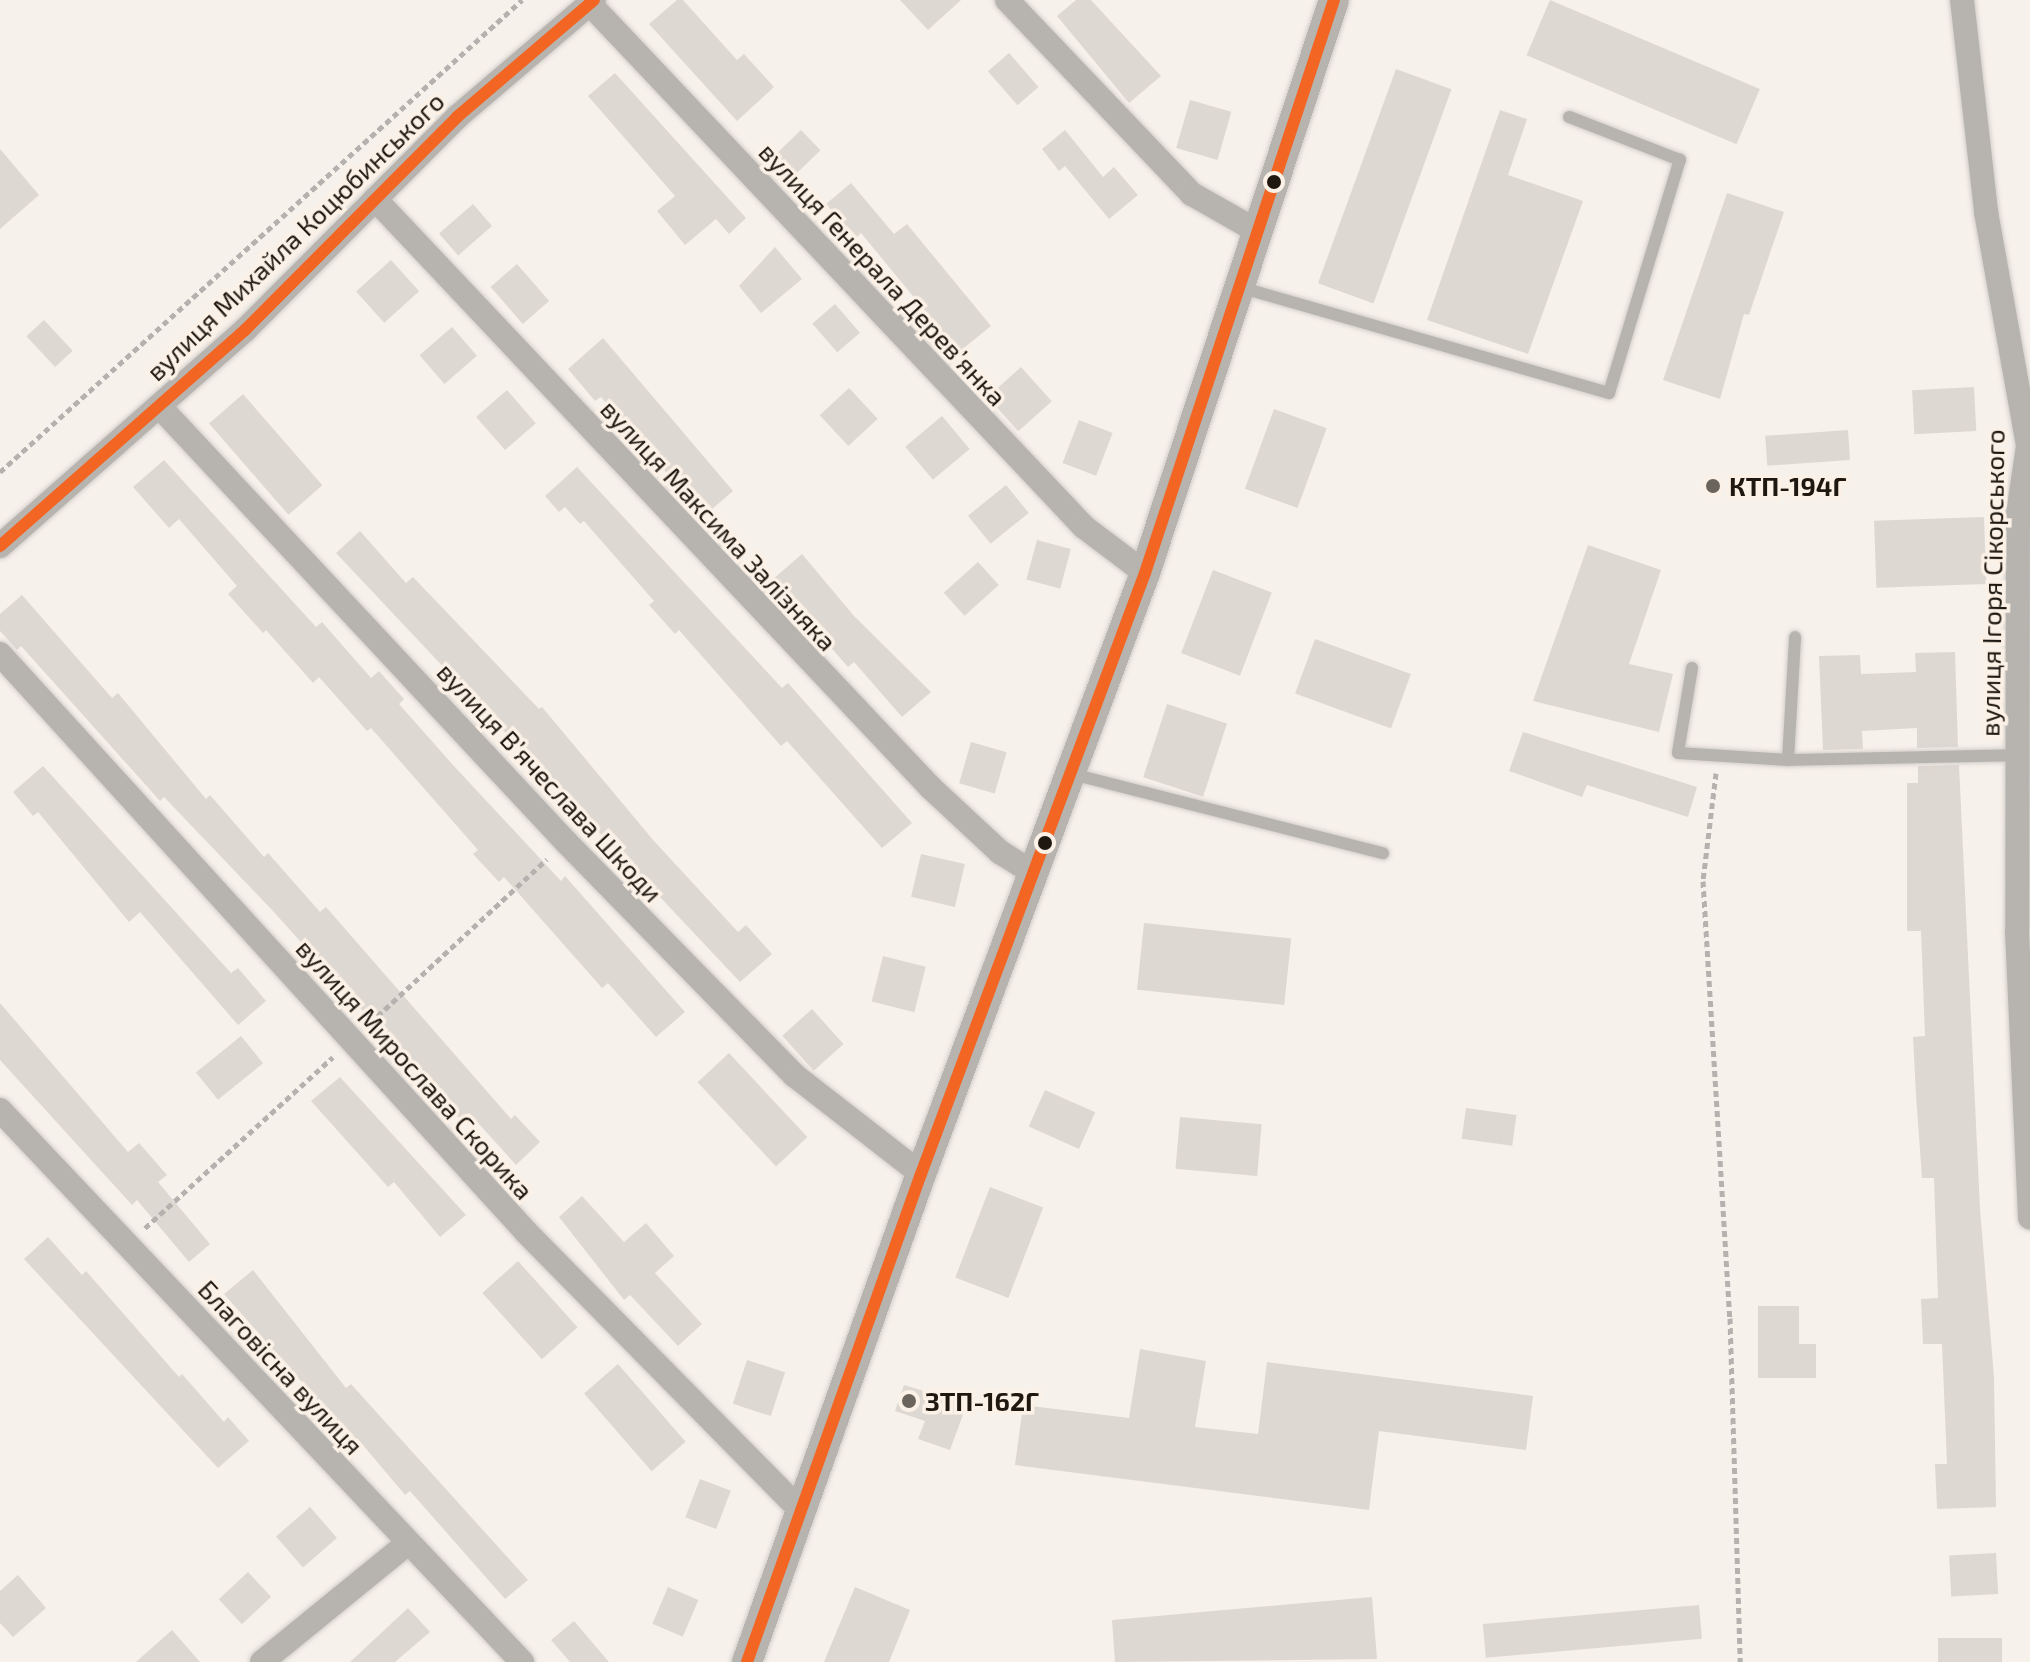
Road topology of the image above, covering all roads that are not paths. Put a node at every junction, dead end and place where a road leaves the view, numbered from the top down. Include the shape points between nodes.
1 (1007, 0) edge
2 (1334, 0) edge
3 (1962, 0) edge
4 (592, 2) edge
5 (1569, 117) dead end
6 (375, 199) junction
7 (1257, 231) junction
8 (1239, 287) junction
9 (159, 406) junction
10 (2028, 426) edge
11 (0, 546) edge
12 (2024, 550) edge
13 (1145, 573) junction
14 (1795, 637) dead end
15 (0, 654) edge
16 (1692, 668) dead end
17 (2018, 755) junction
18 (1788, 760) junction
19 (1072, 774) junction
20 (1383, 853) dead end
21 (1035, 874) junction
22 (0, 1110) edge
23 (921, 1174) junction
24 (2030, 1218) edge
25 (800, 1510) junction
26 (408, 1543) junction
27 (262, 1662) edge
28 (522, 1662) edge
29 (747, 1662) edge

1 - 7 street via 1192,194
2 - 7 street
3 - 10 street, вулиця Ігоря Сікорського via 1986,212
4 - 6 street, вулиця Михайла Коцюбинського via 457,117
4 - 13 street, вулиця Генерала Деревʼянка via 1084,527
5 - 8 lane via 1680,160 1609,393
6 - 9 street, вулиця Михайла Коцюбинського via 245,330
6 - 21 street, вулиця Максима Залізняка via 930,787 1000,852
7 - 8 street
8 - 13 street
9 - 11 street, вулиця Михайла Коцюбинського
9 - 23 street, вулиця Вʼячеслава Шкоди via 555,830 783,1064
10 - 12 street, вулиця Ігоря Сікорського
12 - 17 street, вулиця Ігоря Сікорського
13 - 19 street
14 - 18 lane
15 - 25 street, вулиця Мирослава Скорика via 527,1233
16 - 18 lane via 1678,753
17 - 18 lane
17 - 24 street, вулиця Ігоря Сікорського via 2017,931
19 - 20 lane
19 - 21 street
21 - 23 street
22 - 26 street, Благовісна вулиця
23 - 25 street
25 - 29 street
26 - 27 street
26 - 28 street, Благовісна вулиця

